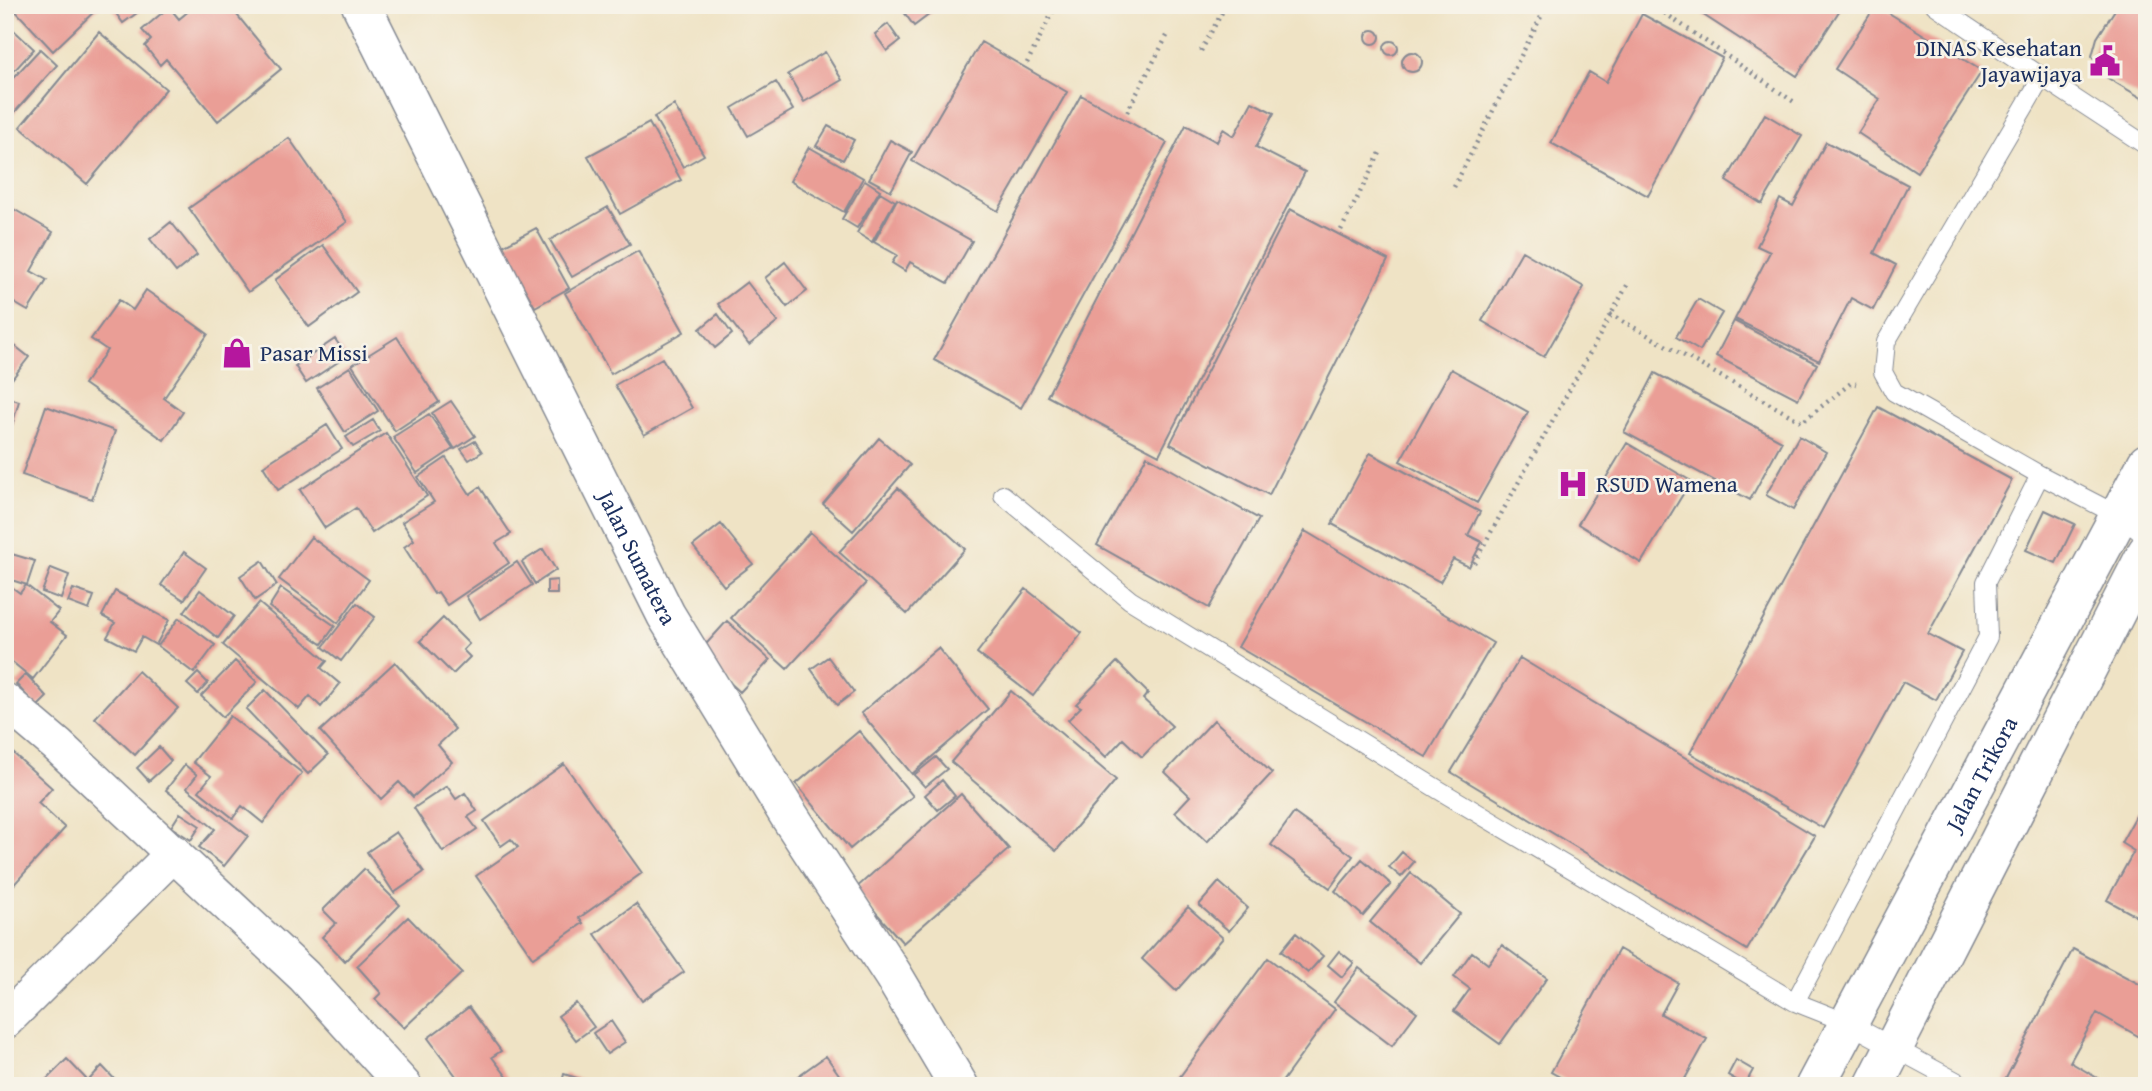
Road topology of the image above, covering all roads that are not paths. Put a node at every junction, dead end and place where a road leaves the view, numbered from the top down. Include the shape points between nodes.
1 (361, 5) edge
2 (1934, 5) edge
3 (2042, 77) junction
4 (2147, 146) edge
5 (2147, 463) edge
6 (2040, 475) junction
7 (1003, 495) dead end
8 (2134, 527) edge
9 (2147, 552) edge
10 (5, 701) edge
11 (174, 853) junction
12 (1795, 1002) junction
13 (5, 1021) edge
14 (1848, 1023) junction
15 (1893, 1049) junction
16 (404, 1086) edge
17 (959, 1086) edge
18 (1815, 1086) edge
19 (1874, 1086) edge
20 (1965, 1086) edge

1 - 17 main road, Jalan Sumatera via 666,615
2 - 3 lane
3 - 4 lane
3 - 6 lane via 1886,342 1883,372 1894,392
5 - 8 main road, Jalan Trikora
6 - 8 lane
6 - 12 lane via 1986,582 1988,637
7 - 12 lane via 1130,600
8 - 14 main road, Jalan Trikora via 2110,529
9 - 15 main road, Jalan Trikora
10 - 11 street
11 - 13 street
11 - 16 street via 304,976
12 - 14 lane
14 - 15 lane
14 - 18 main road, Jalan Trikora
15 - 19 main road, Jalan Trikora
15 - 20 lane

